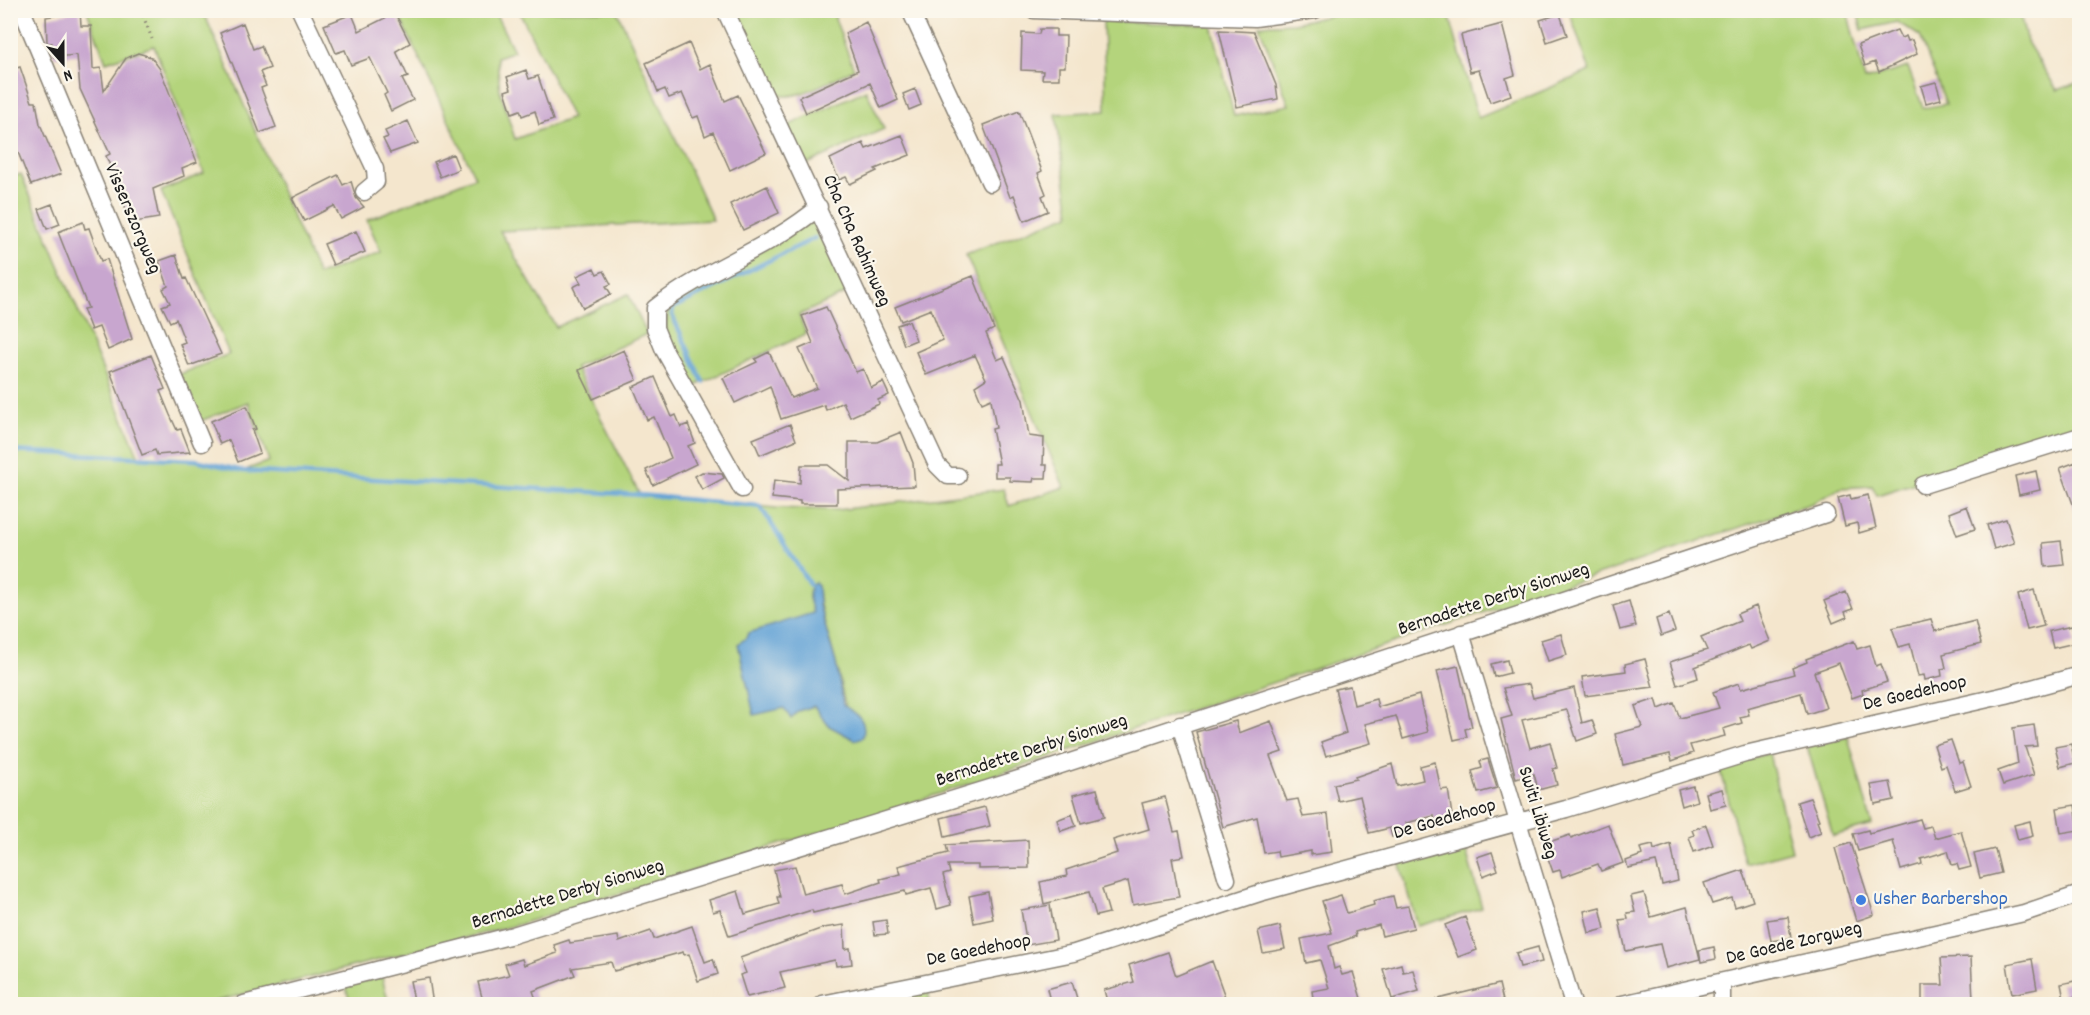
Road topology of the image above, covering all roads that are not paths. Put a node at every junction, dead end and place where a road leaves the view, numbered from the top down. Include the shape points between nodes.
1 (22, 10) edge
2 (300, 10) edge
3 (726, 10) edge
4 (910, 10) edge
5 (1034, 10) edge
6 (1315, 10) edge
7 (990, 183) dead end
8 (364, 192) dead end
9 (819, 207) junction
10 (2079, 436) edge
11 (202, 443) dead end
12 (958, 476) dead end
13 (1923, 485) dead end
14 (742, 489) dead end
15 (1826, 514) dead end
16 (1461, 633) junction
17 (2079, 675) edge
18 (1180, 725) junction
19 (1518, 821) junction
20 (1227, 879) dead end
21 (2079, 894) edge
22 (1722, 982) junction
23 (244, 1005) edge
24 (822, 1005) edge
25 (1573, 1005) edge
26 (1622, 1005) edge
27 (1722, 1005) edge

1 - 11 street, Visserszorgweg
2 - 8 street via 375,169 376,182
3 - 9 street, Cha Cha Rahimweg
4 - 7 street
5 - 6 street via 1255,18
9 - 12 street, Cha Cha Rahimweg via 937,465 948,476
9 - 14 street via 798,225 674,293 655,308 655,328 664,351
10 - 13 street
15 - 16 street, Bernadette Derby Sionweg
16 - 18 street, Bernadette Derby Sionweg
16 - 19 street, Switi Libiweg
17 - 19 street, De Goedehoop via 1745,754
18 - 20 street
18 - 23 street, Bernadette Derby Sionweg via 513,935
19 - 24 street, De Goedehoop via 1263,892 1074,953
19 - 25 street, Switi Libiweg
21 - 22 street, De Goede Zorgweg via 2024,913
22 - 26 street, De Goede Zorgweg
22 - 27 street

